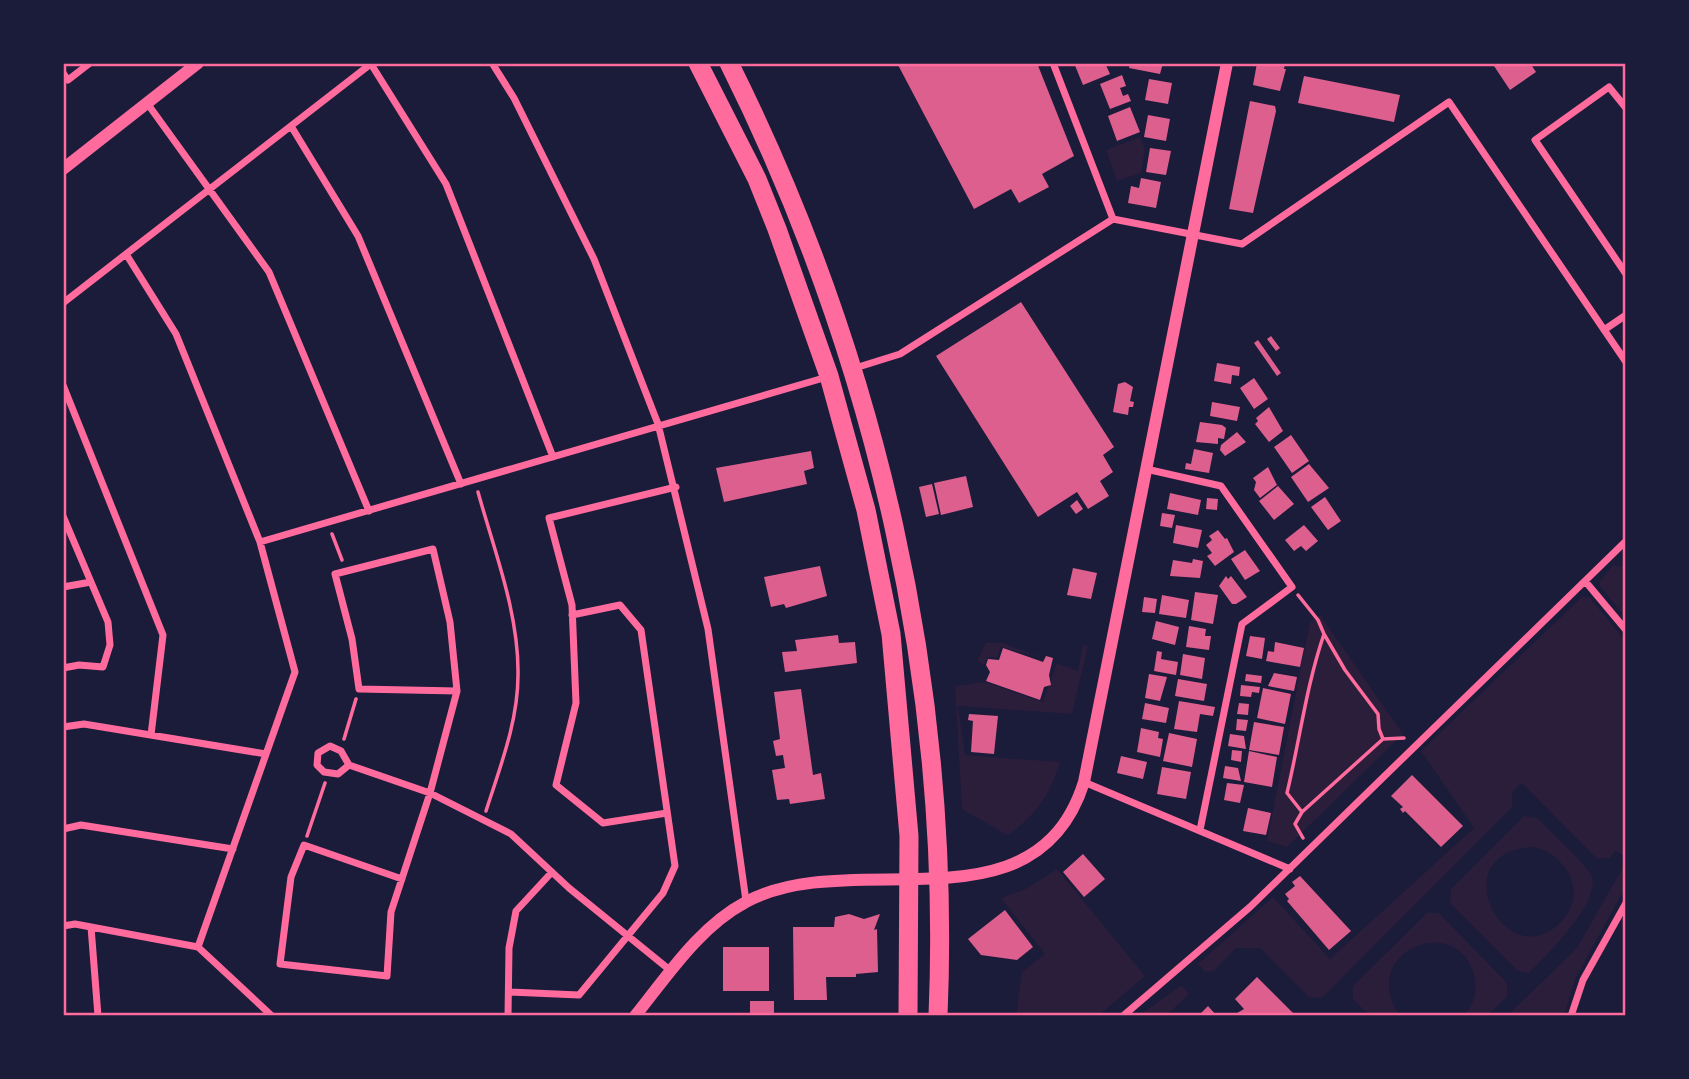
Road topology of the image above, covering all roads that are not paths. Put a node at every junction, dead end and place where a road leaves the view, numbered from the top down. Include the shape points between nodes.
1 (90, 63) edge
2 (198, 63) edge
3 (492, 63) edge
4 (698, 63) edge
5 (729, 63) edge
6 (1053, 63) edge
7 (1227, 63) edge
8 (371, 64) edge
9 (63, 73) edge
10 (147, 103) junction
11 (1626, 108) edge
12 (291, 126) junction
13 (63, 169) edge
14 (210, 188) junction
15 (1113, 219) junction
16 (1193, 236) junction
17 (126, 254) junction
18 (1626, 274) edge
19 (63, 303) edge
20 (1626, 315) edge
21 (1604, 330) junction
22 (1626, 362) edge
23 (852, 369) junction
24 (829, 376) junction
25 (63, 385) edge
26 (659, 424) junction
27 (553, 457) junction
28 (1146, 470) junction
29 (461, 484) junction
30 (676, 487) junction
31 (369, 510) junction
32 (63, 516) edge
33 (1626, 541) edge
34 (260, 542) junction
35 (1585, 581) junction
36 (91, 582) junction
37 (63, 587) edge
38 (572, 615) junction
39 (1626, 630) edge
40 (63, 668) edge
41 (457, 691) junction
42 (63, 727) edge
43 (150, 735) junction
44 (266, 754) junction
45 (349, 765) junction
46 (1084, 782) junction
47 (430, 793) junction
48 (667, 813) junction
49 (63, 829) edge
50 (1200, 830) junction
51 (233, 849) junction
52 (1290, 869) junction
53 (552, 872) junction
54 (402, 878) junction
55 (940, 878) junction
56 (910, 880) junction
57 (746, 901) junction
58 (1626, 903) edge
59 (63, 926) edge
60 (91, 927) junction
61 (627, 935) junction
62 (198, 947) junction
63 (671, 971) junction
64 (510, 992) junction
65 (98, 1016) edge
66 (272, 1016) edge
67 (508, 1016) edge
68 (635, 1016) edge
69 (908, 1016) edge
70 (938, 1016) edge
71 (1123, 1016) edge
72 (1571, 1016) edge

1 - 9 street via 68,80
2 - 10 street
3 - 26 street via 594,259
4 - 24 highway via 757,179
5 - 23 highway via 801,223
6 - 15 street
7 - 16 street
8 - 12 street
8 - 27 street via 446,184
10 - 13 street
10 - 14 street
11 - 18 street via 1609,87 1535,139
12 - 14 street
12 - 29 street via 358,236
14 - 17 street
14 - 31 street via 270,272
15 - 16 street
15 - 23 street via 900,354
16 - 21 street via 1242,244 1449,102
16 - 28 street
17 - 19 street
17 - 34 street via 176,334
20 - 21 street
21 - 22 street
23 - 55 highway via 888,499 916,634 938,819
24 - 26 street
24 - 56 highway via 866,510 891,634
25 - 43 street via 163,635
26 - 27 street
26 - 30 street
27 - 29 street
28 - 46 street
28 - 50 street via 1220,486 1292,587 1242,624
29 - 31 street
30 - 38 street via 549,518
30 - 57 street via 708,629
31 - 34 street
32 - 36 street
33 - 35 street
34 - 44 street via 295,672
35 - 39 street
35 - 52 street
36 - 37 street
36 - 40 street via 108,622 107,656 103,667
38 - 48 street via 620,605 641,630
38 - 48 street via 576,703 556,785 603,823
41 - 41 street via 450,622 433,549 335,574 359,689
41 - 47 street
42 - 43 street via 84,724
43 - 44 street
44 - 51 street
45 - 45 street via 341,751 330,746 318,753 317,765 328,773 338,774
45 - 47 street
46 - 50 street
46 - 55 street via 1062,827 1034,854 1003,868
47 - 53 street via 512,834
47 - 54 street
48 - 61 street via 675,866 663,893
49 - 51 street via 81,825
50 - 52 street
51 - 62 street
52 - 71 street
53 - 61 street
53 - 64 street via 516,911 509,948
54 - 54 street via 304,845 291,877 280,964 387,976 391,912
55 - 56 street
55 - 70 highway
56 - 57 street via 810,883
56 - 69 highway
57 - 63 street via 710,927
58 - 72 street via 1583,980
59 - 60 street
60 - 62 street
60 - 65 street
61 - 63 street
61 - 64 street via 579,995
62 - 66 street
63 - 68 street
64 - 67 street

